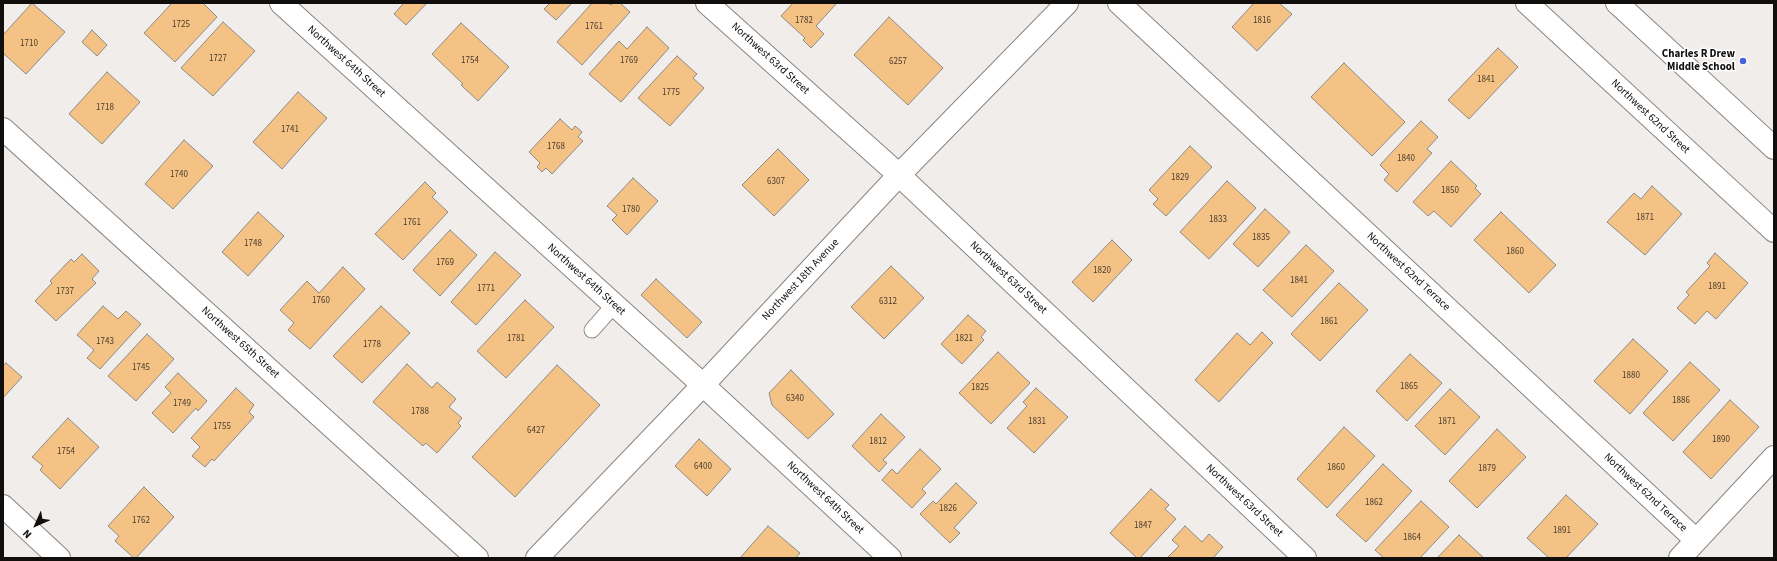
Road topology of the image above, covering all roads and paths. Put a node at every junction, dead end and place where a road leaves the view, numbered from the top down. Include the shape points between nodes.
1 (280, 3) edge
2 (708, 3) edge
3 (1067, 3) edge
4 (1119, 3) edge
5 (1527, 3) edge
6 (1617, 3) edge
7 (3, 129) edge
8 (1774, 148) edge
9 (899, 175) junction
10 (1774, 231) edge
11 (614, 305) junction
12 (592, 330) dead end
13 (703, 385) junction
14 (1774, 457) edge
15 (3, 506) edge
16 (1696, 540) junction
17 (59, 558) edge
18 (477, 558) edge
19 (537, 558) edge
20 (890, 558) edge
21 (1305, 558) edge
22 (1680, 558) edge

1 - 11 street, Northwest 64th Street
2 - 9 street, Northwest 63rd Street
3 - 9 street, Northwest 18th Avenue
4 - 16 street, Northwest 62nd Terrace
5 - 10 street, Northwest 62nd Street
6 - 8 street
7 - 18 street, Northwest 65th Street
9 - 13 street, Northwest 18th Avenue
9 - 21 street, Northwest 63rd Street
11 - 12 lane
11 - 13 street, Northwest 64th Street
13 - 19 street, Northwest 18th Avenue
13 - 20 street, Northwest 64th Street
14 - 16 street
15 - 17 street
16 - 22 street

